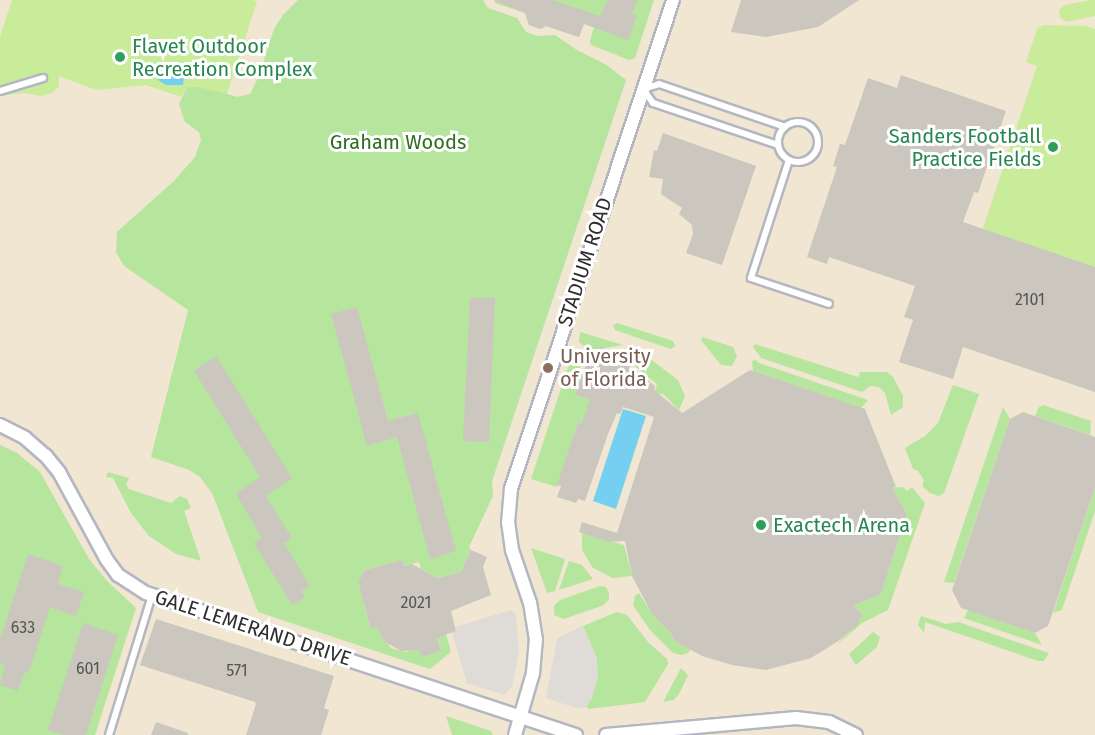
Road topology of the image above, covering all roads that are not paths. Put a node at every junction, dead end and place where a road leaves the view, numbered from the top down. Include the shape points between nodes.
1 (673, 0) edge
2 (43, 78) dead end
3 (643, 88) junction
4 (0, 91) edge
5 (785, 127) junction
6 (778, 145) junction
7 (789, 160) junction
8 (829, 304) dead end
9 (0, 425) edge
10 (152, 595) junction
11 (521, 717) junction
12 (109, 735) edge
13 (515, 735) edge
14 (576, 735) edge
15 (606, 735) edge
16 (856, 735) edge

1 - 3 street, STADIUM ROAD
2 - 4 lane
3 - 5 lane via 659,84
3 - 6 lane via 652,103
3 - 11 street, STADIUM ROAD via 511,489 508,523 512,550 530,603 536,640 536,662
5 - 6 lane
5 - 7 lane via 803,123 814,130 818,143 808,159
6 - 7 lane
7 - 8 lane via 751,278
9 - 10 street, GALE LEMERAND DRIVE via 25,438 46,456 59,472 107,560 125,580
10 - 11 street, GALE LEMERAND DRIVE
10 - 12 lane
11 - 13 street, STADIUM ROAD
11 - 14 street, GALE LEMERAND DRIVE
15 - 16 street via 796,718 829,722

